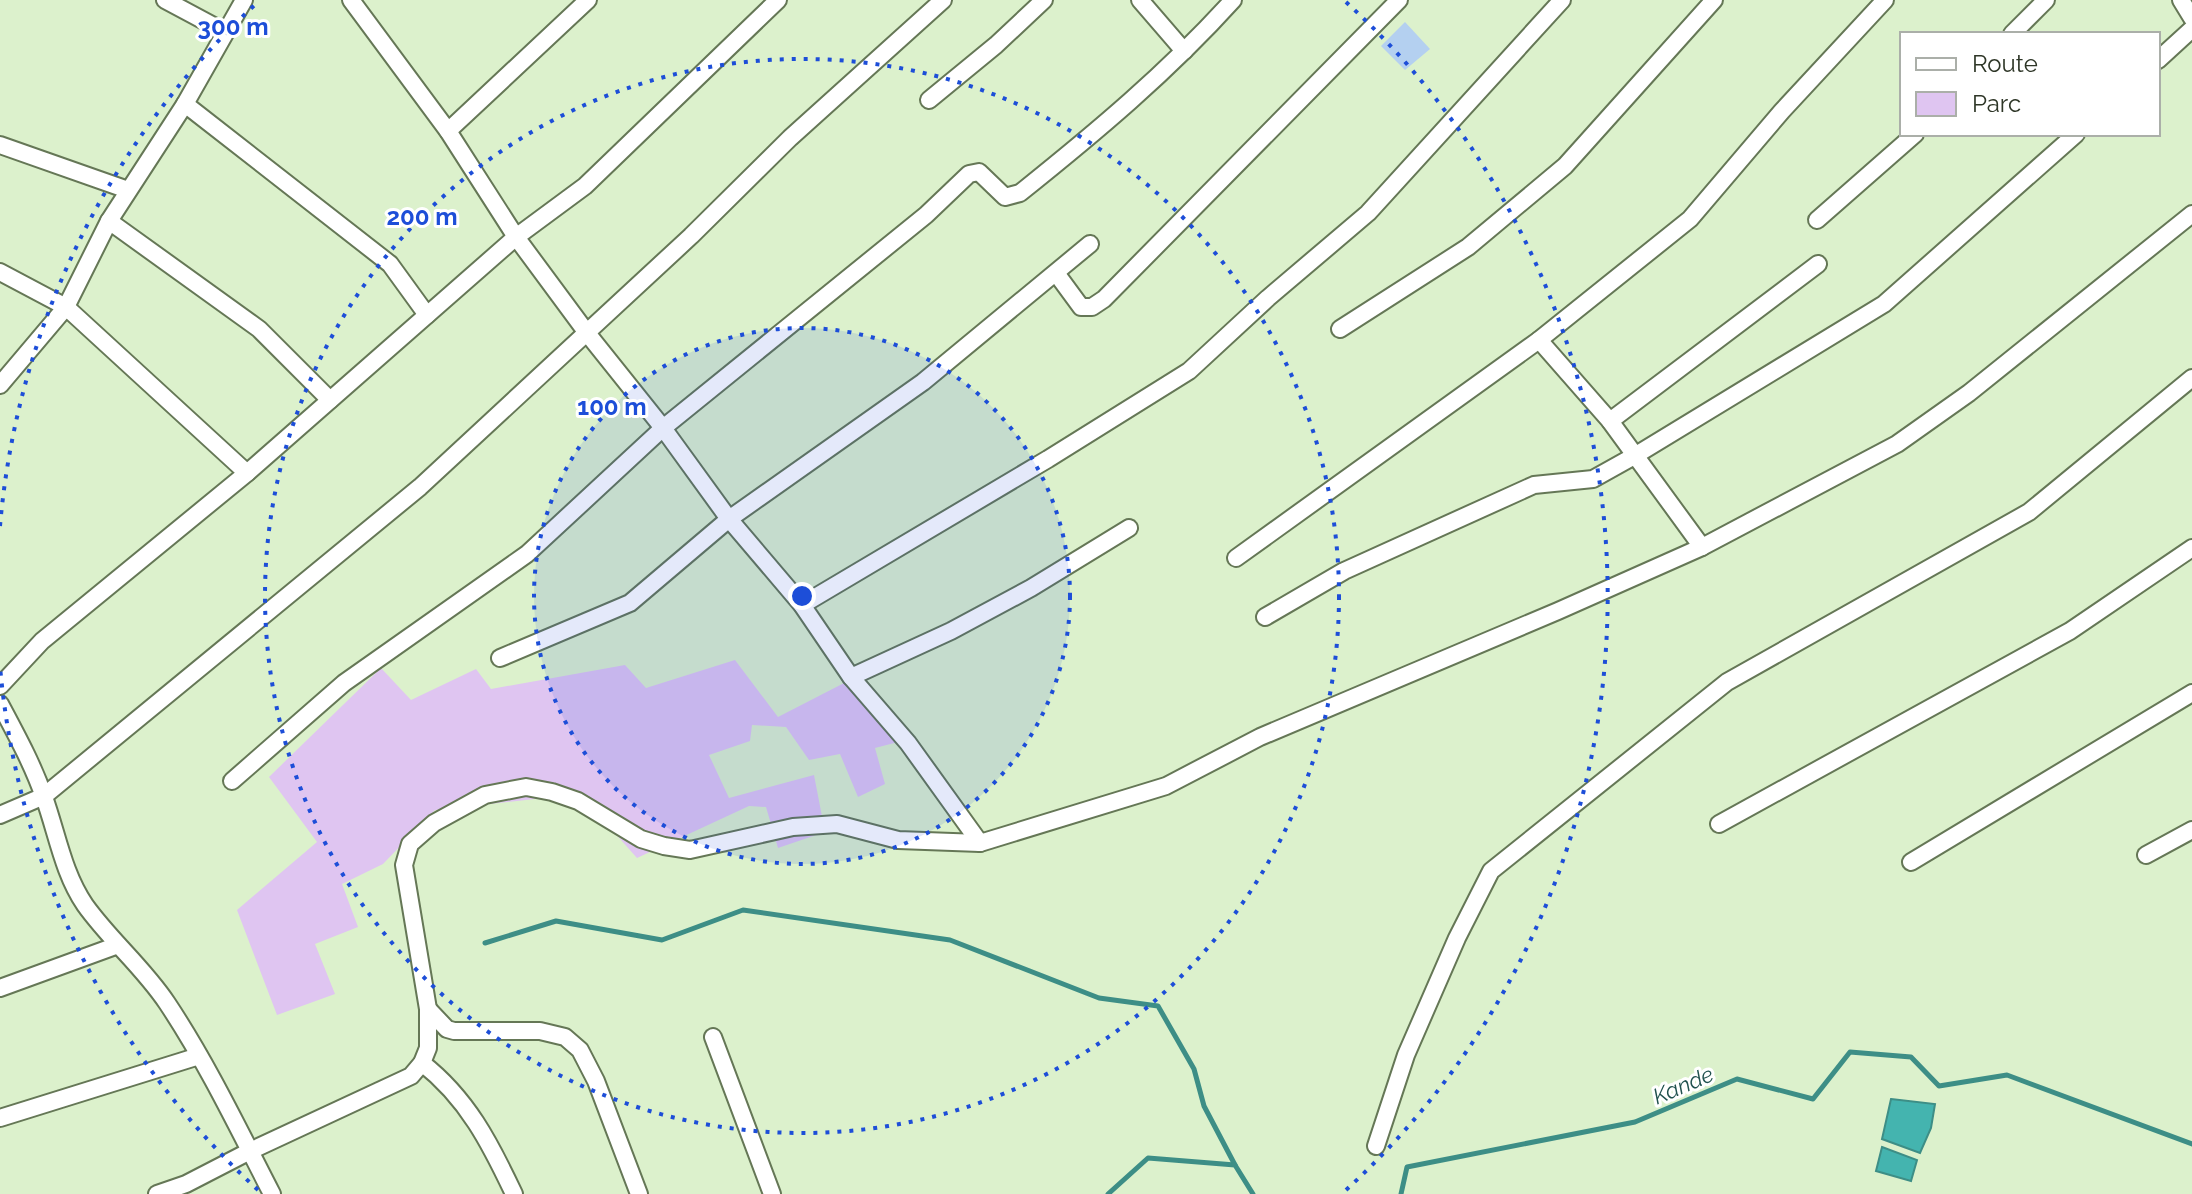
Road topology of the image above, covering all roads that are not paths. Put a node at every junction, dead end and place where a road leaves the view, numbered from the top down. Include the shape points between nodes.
1 (165, 0) edge
2 (244, 0) edge
3 (351, 0) edge
4 (588, 0) edge
5 (778, 0) edge
6 (943, 0) edge
7 (1044, 0) edge
8 (1140, 0) edge
9 (1233, 0) edge
10 (1399, 0) edge
11 (1562, 0) edge
12 (1714, 0) edge
13 (1885, 0) edge
14 (2046, 0) edge
15 (2181, 0) edge
16 (2192, 18) edge
17 (2192, 29) edge
18 (225, 32) junction
19 (2014, 32) edge
20 (1184, 51) junction
21 (2160, 58) edge
22 (929, 100) dead end
23 (185, 104) junction
24 (448, 131) junction
25 (1913, 136) edge
26 (2074, 136) edge
27 (0, 145) edge
28 (128, 190) junction
29 (2192, 214) edge
30 (1817, 220) dead end
31 (109, 221) junction
32 (516, 237) junction
33 (1090, 244) dead end
34 (1818, 264) dead end
35 (0, 272) edge
36 (1056, 273) junction
37 (66, 307) junction
38 (427, 315) junction
39 (1340, 329) dead end
40 (587, 333) junction
41 (1539, 340) junction
42 (2192, 378) edge
43 (0, 385) edge
44 (330, 400) junction
45 (1610, 421) junction
46 (663, 428) junction
47 (1636, 455) junction
48 (247, 473) junction
49 (729, 519) junction
50 (1129, 528) dead end
51 (1702, 547) junction
52 (2192, 548) edge
53 (1236, 558) dead end
54 (802, 605) junction
55 (1265, 617) dead end
56 (500, 658) dead end
57 (851, 677) junction
58 (0, 686) edge
59 (2192, 693) edge
60 (0, 704) edge
61 (232, 781) dead end
62 (44, 796) junction
63 (0, 815) edge
64 (1719, 824) dead end
65 (2192, 830) edge
66 (980, 843) junction
67 (2146, 855) dead end
68 (1911, 862) dead end
69 (118, 945) junction
70 (0, 988) edge
71 (428, 1009) junction
72 (713, 1037) dead end
73 (199, 1056) junction
74 (422, 1063) junction
75 (0, 1118) edge
76 (1376, 1146) dead end
77 (250, 1151) junction
78 (157, 1194) edge
79 (272, 1194) edge
80 (514, 1194) edge
81 (639, 1194) edge
82 (772, 1194) edge

1 - 18 street
2 - 18 street
3 - 24 street
4 - 24 street
5 - 32 street via 585,186
6 - 40 street
7 - 22 street
8 - 20 street
9 - 20 street
10 - 36 street via 1104,299 1081,307
11 - 54 street via 1368,213 1189,371
12 - 39 street via 1565,166 1468,247
13 - 41 street via 1690,219
14 - 19 street
15 - 16 street
17 - 21 street
18 - 23 street
20 - 46 street via 1117,115 1020,193 1005,197 979,172 969,174 926,215
23 - 28 street
23 - 38 street via 390,264
24 - 32 street
25 - 30 street
26 - 47 street via 1884,304
27 - 28 street
28 - 31 street
29 - 51 street via 1969,393 1897,444
31 - 37 street
31 - 44 street via 259,329
32 - 38 street
32 - 40 street
33 - 36 street
34 - 45 street
35 - 37 street
36 - 49 street via 923,382
37 - 43 street
37 - 48 street
38 - 44 street
40 - 46 street
40 - 62 street via 420,487
41 - 45 street
41 - 53 street
42 - 76 street via 2029,512 1727,682 1491,871 1406,1055
44 - 48 street
45 - 47 street
46 - 49 street
46 - 61 street via 527,554 344,683
47 - 51 street
47 - 55 street via 1593,479 1534,485 1344,571
48 - 58 street via 42,641
49 - 54 street
49 - 56 street via 630,603
50 - 57 street via 991,610
51 - 66 street via 1260,737 1166,786
52 - 64 street via 2070,631
54 - 57 street
57 - 66 street via 908,743
59 - 68 street
60 - 62 street
62 - 63 street
62 - 69 street via 84,903
65 - 67 street
66 - 71 street via 898,840 837,824 793,827 690,850 641,839 578,801 552,792 526,787 485,795 434,823 410,844 404,865
69 - 70 street
69 - 73 street via 167,1002
71 - 74 street via 428,1048
71 - 81 street via 454,1031 540,1031 565,1037 580,1050
72 - 82 street
73 - 75 street
73 - 77 street
74 - 77 street via 411,1076
74 - 80 street via 467,1109
77 - 78 street
77 - 79 street

